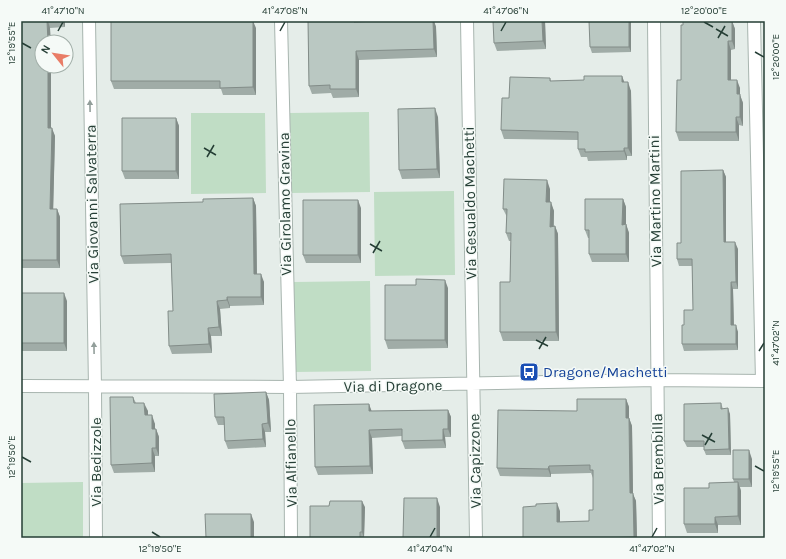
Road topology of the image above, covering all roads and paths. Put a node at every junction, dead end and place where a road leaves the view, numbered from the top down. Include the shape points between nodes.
1 (89, 21) edge
2 (281, 21) edge
3 (467, 21) edge
4 (654, 21) edge
5 (754, 21) edge
6 (760, 63) edge
7 (657, 380) junction
8 (763, 381) edge
9 (474, 384) junction
10 (21, 386) edge
11 (95, 387) junction
12 (290, 387) junction
13 (96, 538) edge
14 (292, 538) edge
15 (476, 538) edge
16 (658, 538) edge

11 -> 1 street, Via Giovanni Salvaterra
2 - 12 street, Via Girolamo Gravina
3 - 9 street, Via Gesualdo Machetti
4 - 7 street, Via Martino Martini
5 - 6 street
6 - 8 street
7 - 8 street, Via di Dragone
7 - 9 street, Via di Dragone
7 - 16 street, Via Brembilla
9 - 12 street, Via di Dragone
9 - 15 street, Via Capizzone
10 - 11 street, Via di Dragone
11 - 12 street, Via di Dragone
11 - 13 street, Via Bedizzole
12 - 14 street, Via Alfianello

